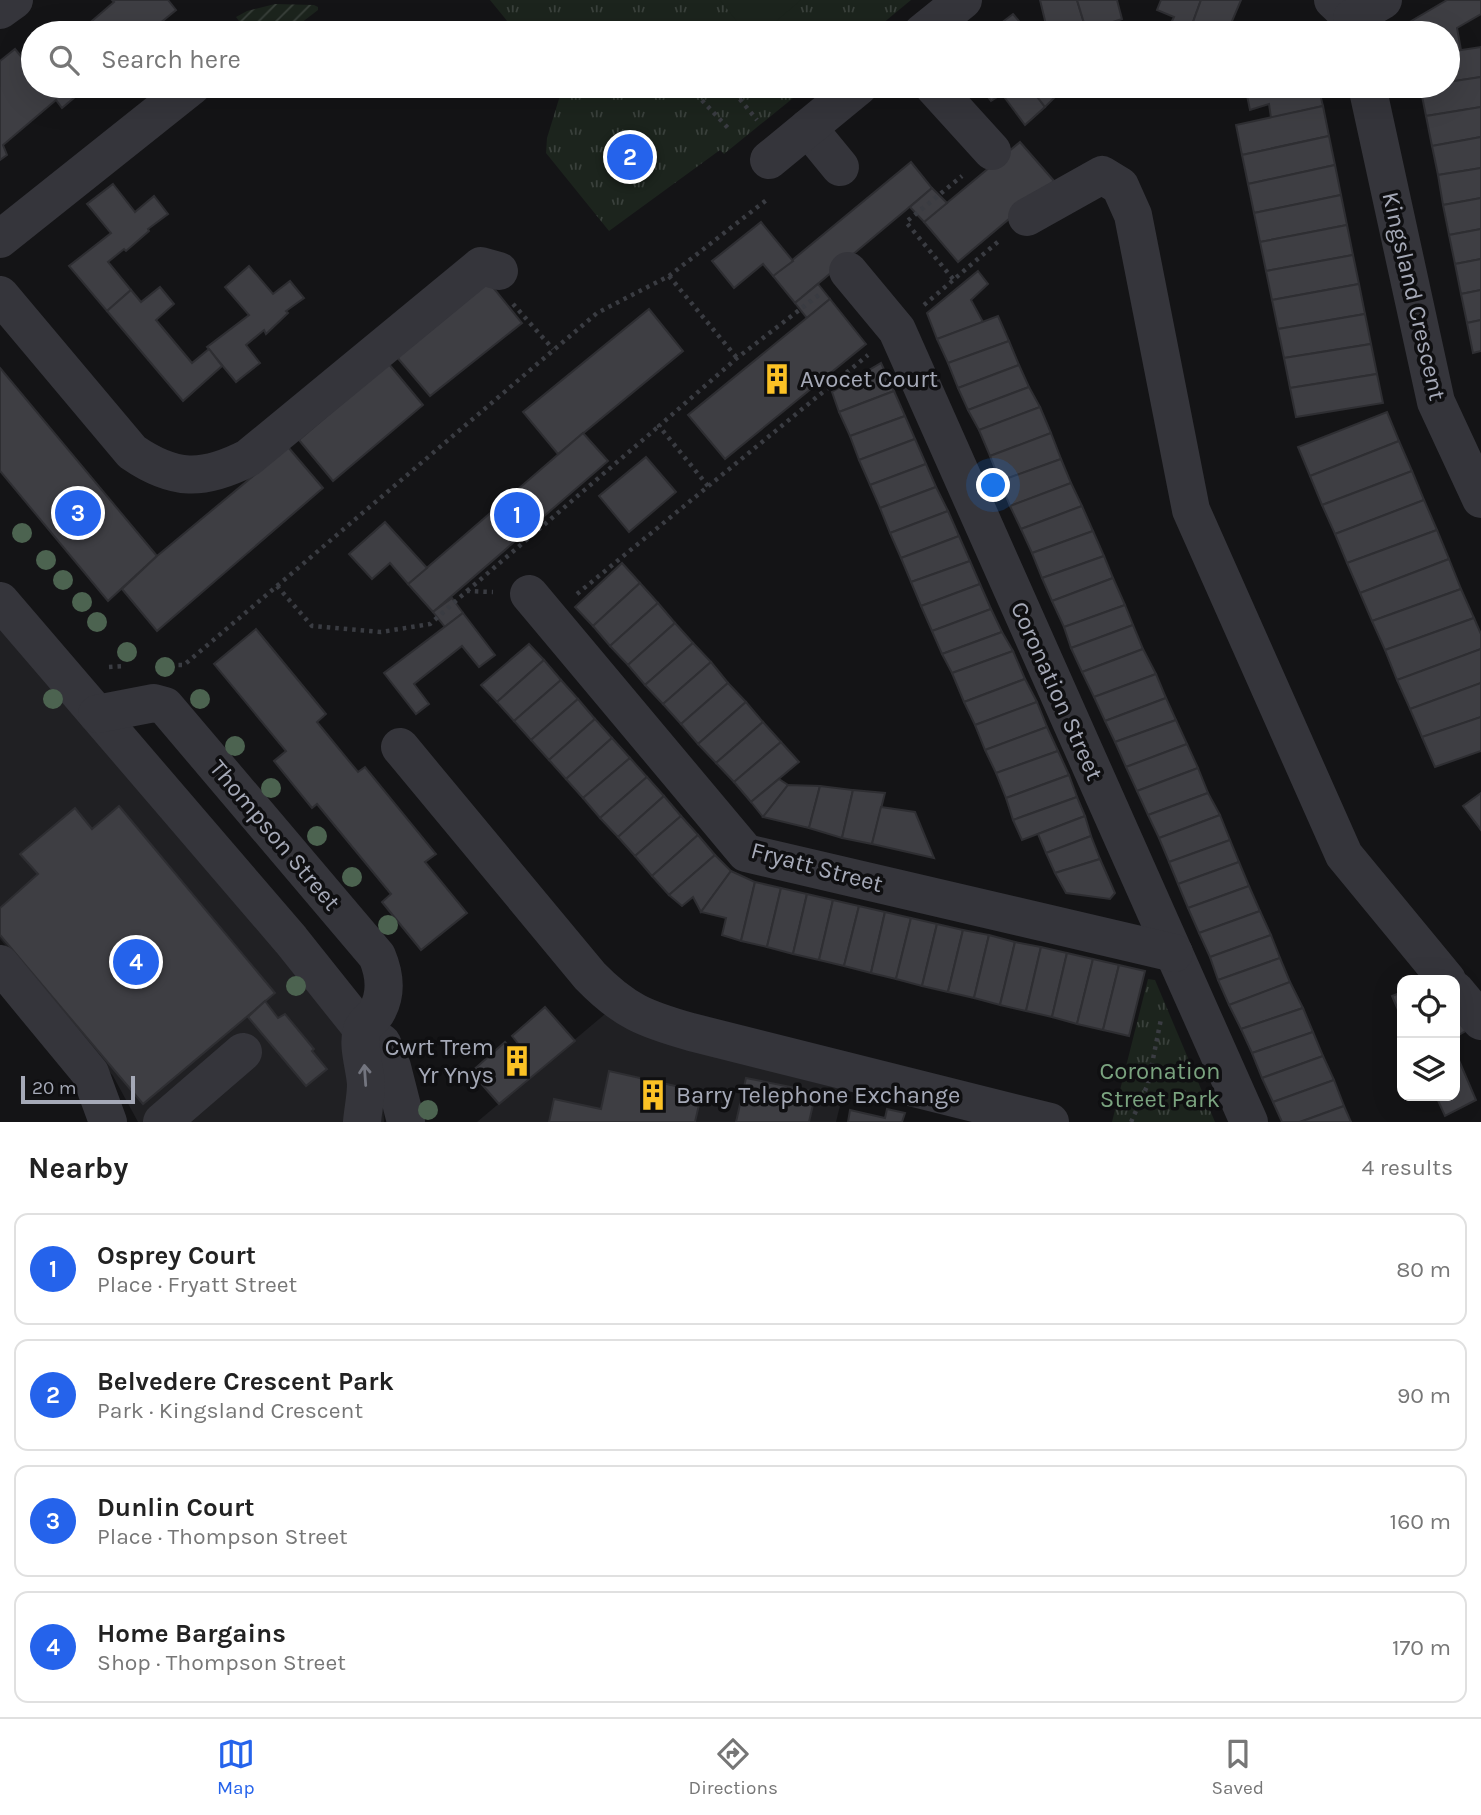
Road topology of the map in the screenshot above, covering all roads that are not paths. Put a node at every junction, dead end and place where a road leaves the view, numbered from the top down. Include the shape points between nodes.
1 (14, 0) edge
2 (960, 1) edge
3 (0, 10) edge
4 (936, 21) edge
5 (177, 98) edge
6 (844, 98) edge
7 (944, 98) edge
8 (1370, 98) edge
9 (808, 128) junction
10 (764, 143) road end
11 (992, 151) road end
12 (840, 167) dead end
13 (1027, 217) road end
14 (0, 239) edge
15 (499, 271) dead end
16 (848, 271) road end
17 (0, 295) edge
18 (1481, 499) edge
19 (0, 601) edge
20 (539, 605) road end
21 (97, 714) junction
22 (400, 747) dead end
23 (1174, 953) junction
24 (0, 964) edge
25 (1443, 975) edge
26 (1460, 995) edge
27 (1481, 1021) edge
28 (362, 1029) junction
29 (243, 1052) dead end
30 (108, 1122) edge
31 (162, 1122) edge
32 (362, 1122) edge
33 (406, 1122) edge
34 (1049, 1122) edge
35 (1249, 1122) edge

1 - 3 street
2 - 4 street
5 - 14 street
6 - 9 street
7 - 11 street
8 - 18 street, Kingsland Crescent via 1436,402
9 - 10 street
9 - 12 street
13 - 25 street via 1102,176 1120,186 1133,215 1191,510 1344,855
15 - 17 street via 481,266 248,458 223,471 202,474 152,466 132,452
16 - 23 street, Coronation Street via 897,330
19 - 21 street
20 - 23 street, Fryatt Street via 746,853
21 - 28 street
21 - 28 street, Thompson Street via 154,703 165,706 377,956 383,970 382,999
22 - 34 street via 590,976 625,1008 691,1032
23 - 35 street, Coronation Street
24 - 30 street via 90,1073
26 - 27 street
32 -> 28 street via 366,1088
28 - 33 street via 387,1051
29 - 31 street

